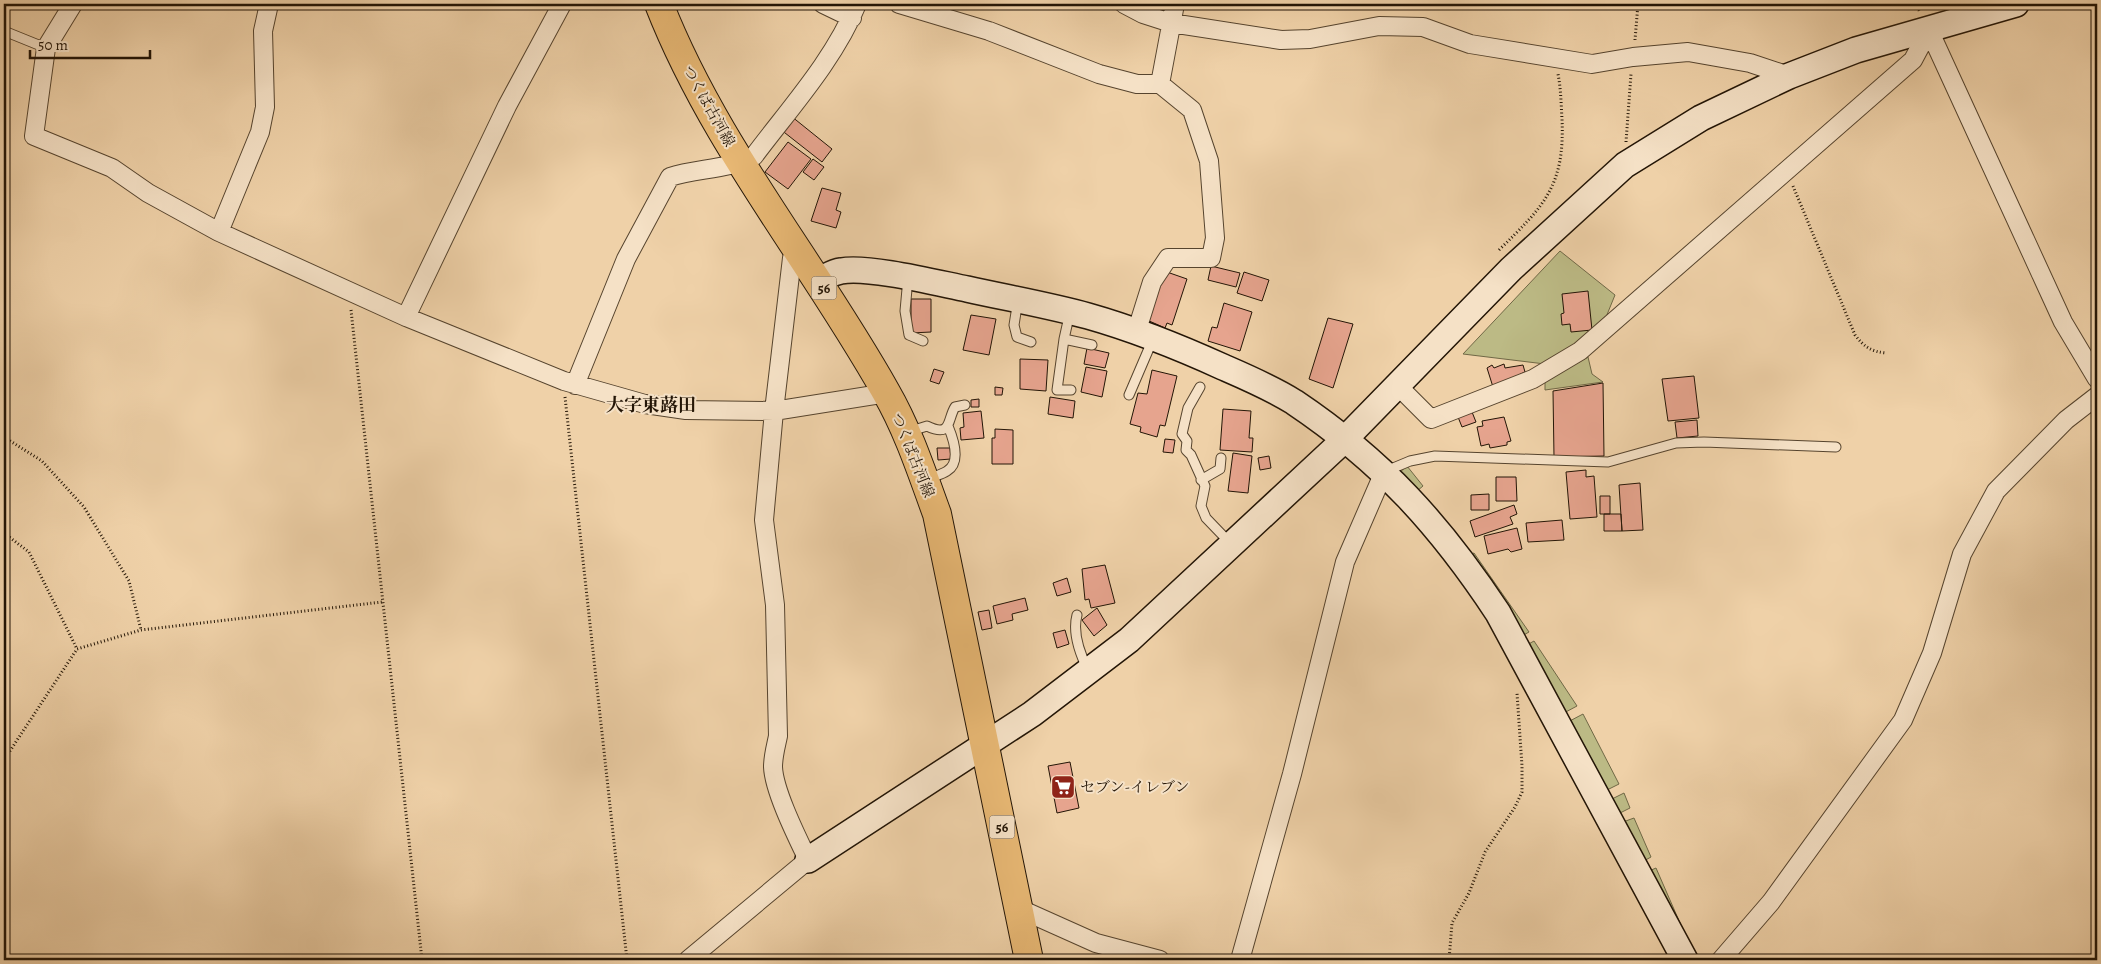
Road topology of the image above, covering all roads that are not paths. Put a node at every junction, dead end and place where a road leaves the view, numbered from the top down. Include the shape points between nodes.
1 (72, 4) edge
2 (269, 4) edge
3 (562, 4) edge
4 (659, 4) edge
5 (823, 4) edge
6 (899, 4) edge
7 (1124, 4) edge
8 (1175, 4) edge
9 (2016, 4) edge
10 (854, 11) edge
11 (1171, 23) junction
12 (1929, 30) junction
13 (4, 31) edge
14 (46, 48) junction
15 (1789, 76) junction
16 (1160, 84) junction
17 (740, 163) junction
18 (219, 232) junction
19 (800, 251) junction
20 (908, 278) junction
21 (819, 280) junction
22 (1018, 300) junction
23 (1070, 312) junction
24 (406, 317) junction
25 (1144, 336) junction
26 (1064, 339) junction
27 (922, 341) dead end
28 (1031, 342) dead end
29 (1092, 344) dead end
30 (2097, 380) edge
31 (569, 383) junction
32 (1397, 385) junction
33 (1200, 387) dead end
34 (1071, 390) dead end
35 (887, 393) junction
36 (1129, 396) dead end
37 (2097, 396) edge
38 (965, 405) dead end
39 (774, 411) junction
40 (948, 426) junction
41 (906, 433) junction
42 (1344, 440) junction
43 (1836, 446) dead end
44 (1221, 458) dead end
45 (1384, 472) junction
46 (1201, 480) junction
47 (925, 481) junction
48 (1232, 545) junction
49 (1077, 616) dead end
50 (1089, 671) junction
51 (986, 745) junction
52 (808, 860) junction
53 (1020, 909) junction
54 (688, 960) edge
55 (1029, 960) edge
56 (1160, 960) edge
57 (1240, 960) edge
58 (1685, 960) edge
59 (1721, 960) edge

1 - 14 street
2 - 18 street via 263,32 265,107 260,132
3 - 24 street via 507,106
4 - 17 main road, つくば古河線 / 56 via 708,109
5 - 10 street
6 - 16 street via 990,31 1099,74 1137,84
7 - 11 street
8 - 11 street
9 - 12 street
10 - 17 street via 827,60 754,156
11 - 15 street via 1281,40 1310,39 1379,26 1422,27 1470,44 1592,64 1633,56 1688,52 1750,64
11 - 16 street
12 - 15 street via 1856,50
12 - 30 street via 2063,322
12 - 32 street via 1913,60 1580,351 1533,379 1431,418
13 - 14 lane
14 - 18 street via 34,136 112,168 148,193
15 - 32 street via 1701,118 1625,165 1512,269
16 - 25 street via 1192,110 1209,161 1215,238 1211,258 1168,258 1152,282
17 - 19 main road, つくば古河線 / 56
17 - 31 street via 670,177 626,259
18 - 24 street
19 - 21 main road, つくば古河線 / 56
19 - 39 street via 792,258
20 - 21 street via 847,270
20 - 22 street
20 - 27 lane via 905,311 909,335
21 - 35 main road, つくば古河線 / 56
22 - 23 street
22 - 28 lane via 1014,331 1017,337
23 - 25 street
23 - 26 lane
24 - 31 street
25 - 36 lane
25 - 42 street via 1245,376 1293,401
26 - 29 lane
26 - 34 lane via 1057,390
31 - 39 street via 663,408
32 - 42 street
33 - 46 lane via 1188,408 1182,434
35 - 39 street
35 - 41 main road, つくば古河線 / 56
37 - 59 street via 2066,420 1996,491 1962,554 1932,653 1903,720 1771,902
38 - 40 lane via 955,406
39 - 52 street via 764,520 774,605 778,736 773,769 786,811
40 - 41 lane via 936,430 918,427
40 - 47 lane via 953,439 954,463 950,470
41 - 47 main road, つくば古河線 / 56
42 - 45 street
42 - 48 street
43 - 45 lane via 1685,443 1608,462 1436,456 1410,461
44 - 46 lane via 1220,469
45 - 57 street via 1345,562 1292,774
45 - 58 street via 1428,517 1464,561 1498,613
46 - 48 lane via 1205,486 1201,506 1206,518
47 - 51 main road, つくば古河線 / 56 via 937,514
48 - 50 street via 1129,640
49 - 50 lane via 1075,629
50 - 51 street
51 - 52 street
51 - 53 main road, つくば古河線 / 56
52 - 54 street
53 - 55 main road, つくば古河線 / 56
53 - 56 street via 1096,943

